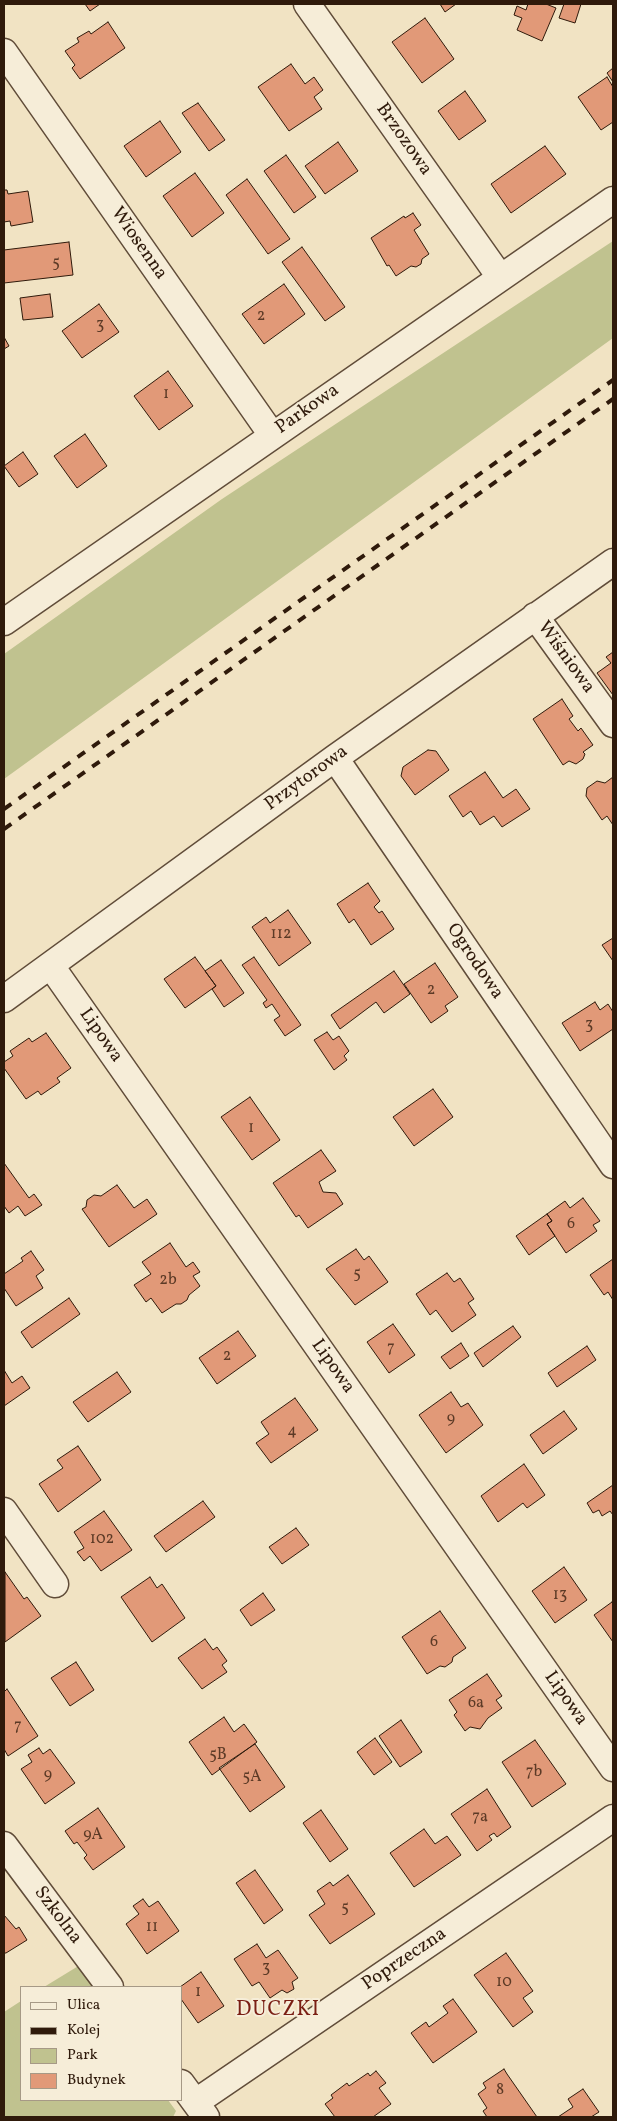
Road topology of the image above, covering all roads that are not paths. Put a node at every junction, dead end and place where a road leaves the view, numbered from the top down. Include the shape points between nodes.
1 (308, 4) edge
2 (4, 52) edge
3 (613, 200) edge
4 (500, 277) junction
5 (272, 435) junction
6 (613, 562) edge
7 (535, 616) junction
8 (4, 622) edge
9 (613, 724) edge
10 (335, 758) junction
11 (51, 966) junction
12 (4, 999) edge
13 (613, 1165) edge
14 (4, 1511) edge
15 (55, 1584) dead end
16 (613, 1768) edge
17 (613, 1818) edge
18 (4, 1845) edge
19 (109, 1986) edge
20 (195, 2101) edge

1 - 4 street, Brzozowa
2 - 5 street, Wiosenna
3 - 4 street, Parkowa
4 - 5 street, Parkowa
5 - 8 street, Parkowa
6 - 7 street, Przytorowa
7 - 9 street, Wiśniowa
7 - 10 street, Przytorowa
10 - 11 street, Przytorowa
10 - 13 street, Ogrodowa
11 - 12 street, Przytorowa
11 - 16 street, Lipowa
14 - 15 street
17 - 20 street, Poprzeczna
18 - 19 street, Szkolna

